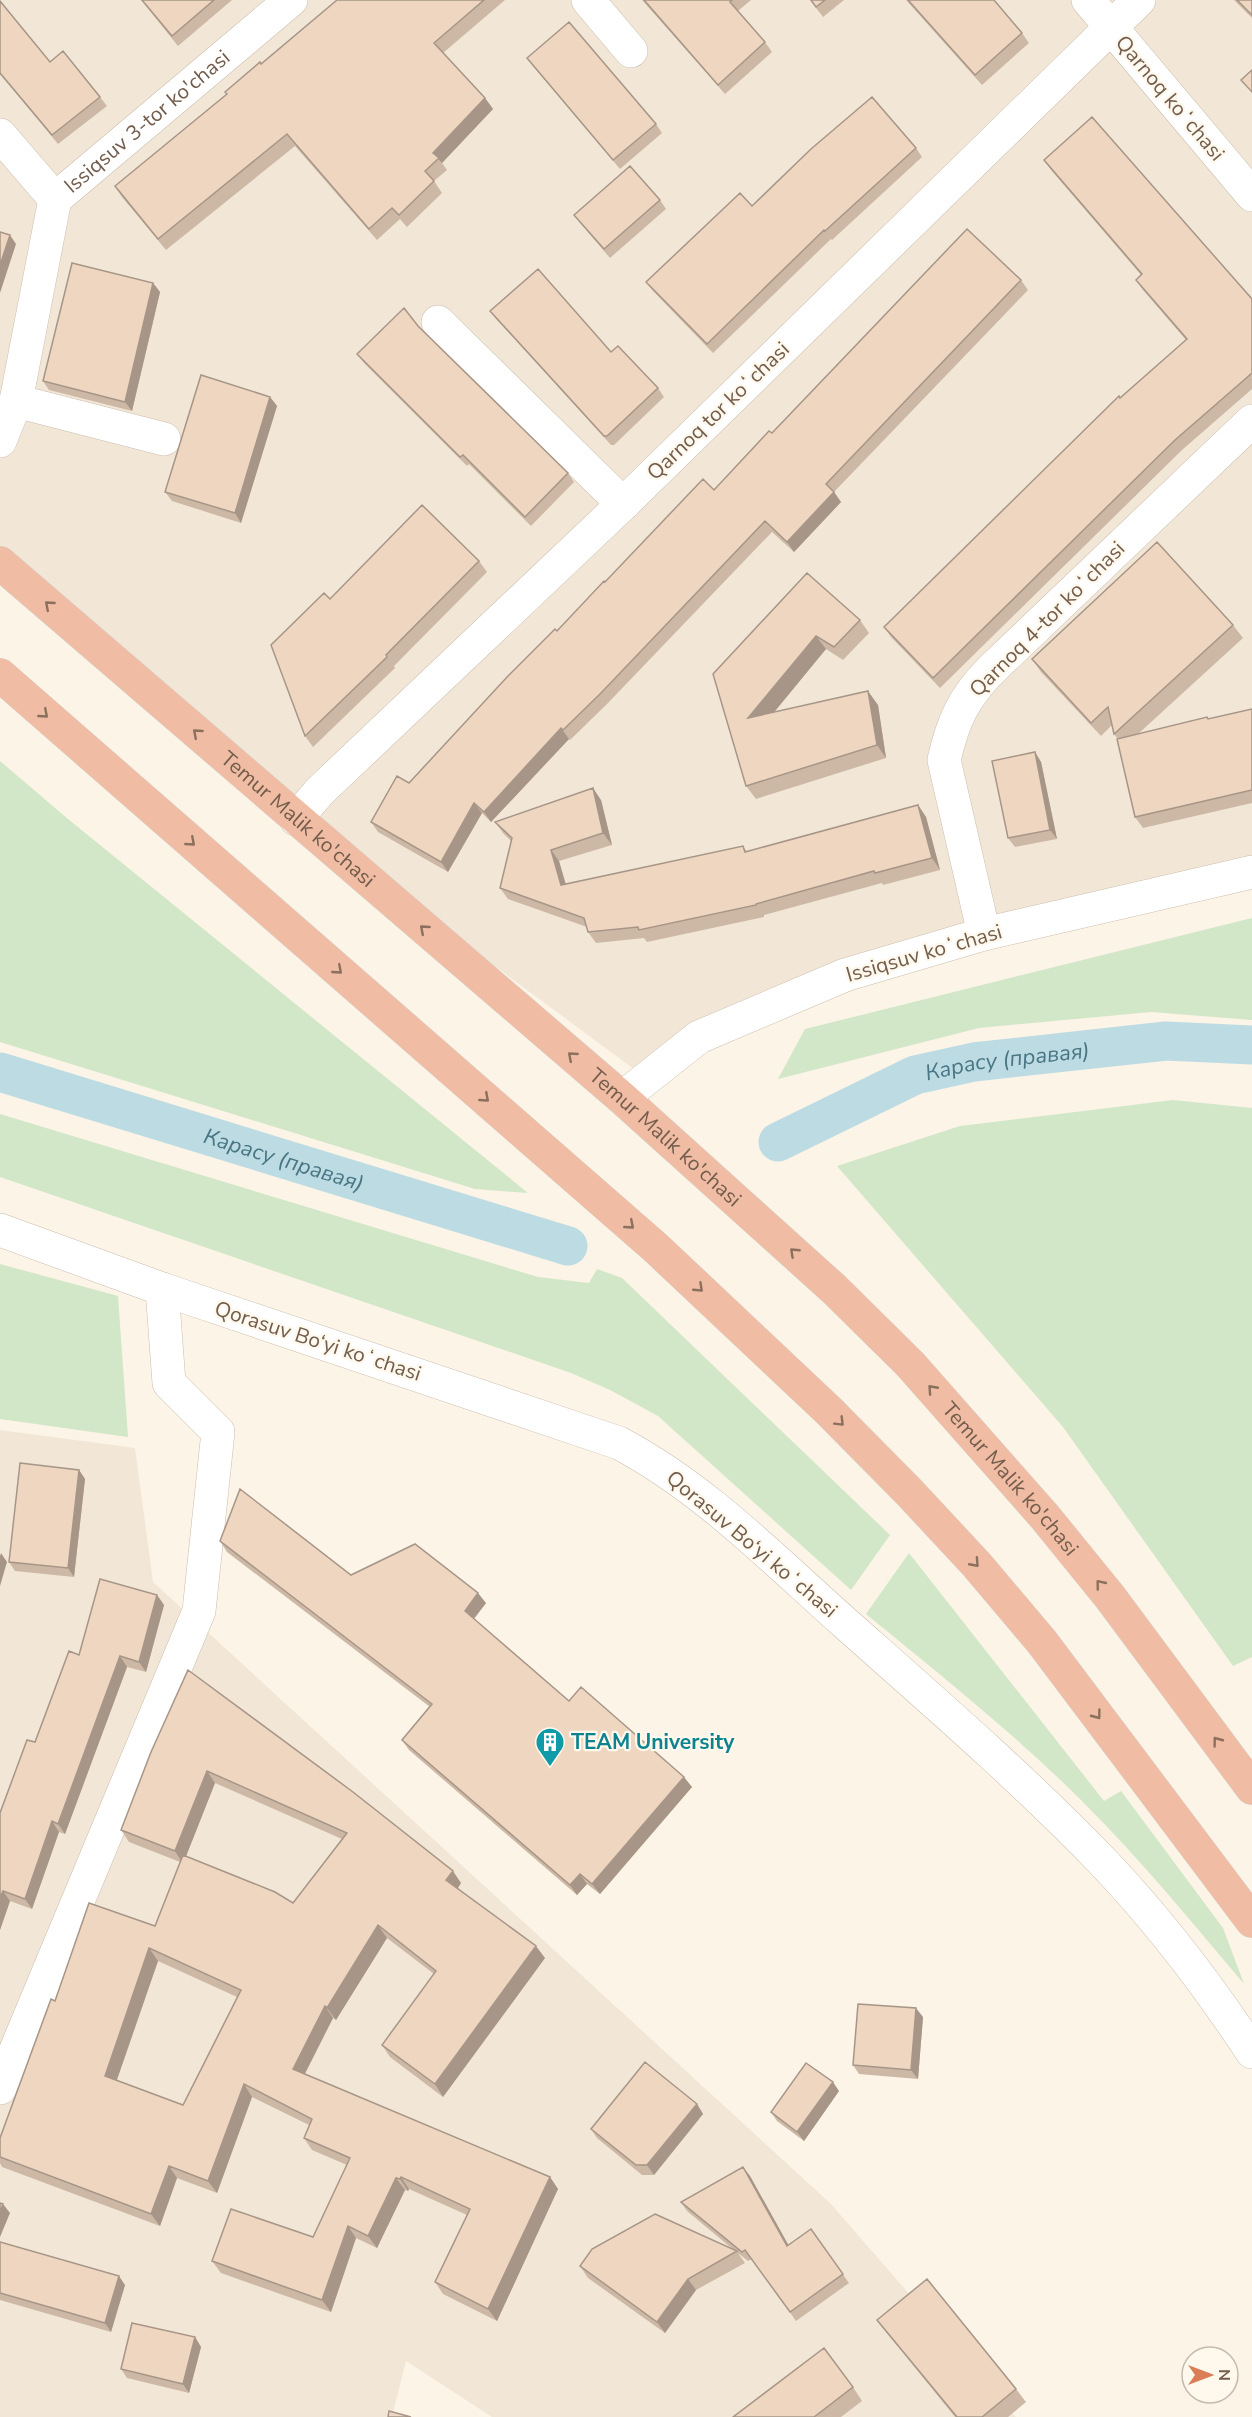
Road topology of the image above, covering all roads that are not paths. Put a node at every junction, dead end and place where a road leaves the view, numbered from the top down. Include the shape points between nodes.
1 (291, 0) edge
2 (588, 0) edge
3 (1088, 0) edge
4 (1139, 0) edge
5 (1111, 27) junction
6 (631, 51) dead end
7 (0, 135) edge
8 (1252, 195) edge
9 (55, 199) junction
10 (438, 322) dead end
11 (16, 401) junction
12 (1252, 421) edge
13 (165, 438) dead end
14 (0, 441) edge
15 (623, 504) junction
16 (0, 563) edge
17 (0, 675) edge
18 (296, 819) junction
19 (1252, 872) edge
20 (984, 934) junction
21 (622, 1098) junction
22 (0, 1230) edge
23 (162, 1289) junction
24 (1252, 1788) edge
25 (1252, 1921) edge
26 (1252, 2052) edge
27 (0, 2088) edge

1 - 9 street, Issiqsuv 3-tor ko'chasi
2 - 6 street
3 - 5 street, Qarnoq koʻchasi
4 - 5 street, Qarnoq tor koʻchasi
5 - 8 street, Qarnoq koʻchasi
5 - 15 street, Qarnoq tor koʻchasi
7 - 9 street
9 - 11 street, Issiqsuv 3-tor ko'chasi
10 - 15 street
11 - 13 street
11 - 14 street, Issiqsuv 3-tor ko'chasi
12 - 20 street, Qarnoq 4-tor koʻchasi via 992,669 960,707 944,760
15 - 18 street, Qarnoq tor koʻchasi via 320,791
18 -> 16 highway, Temur Malik ko'chasi
17 -> 25 highway via 656,1248 829,1411 977,1565 1041,1642
21 -> 18 highway, Temur Malik ko'chasi
19 - 20 street, Issiqsuv koʻchasi
20 - 21 street, Issiqsuv koʻchasi via 845,975 699,1037
24 -> 21 highway, Temur Malik ko'chasi via 1110,1597 910,1365 834,1289
22 - 23 street, Qorasuv Bo‘yi koʻchasi
23 - 26 street, Qorasuv Bo‘yi koʻchasi via 619,1443 664,1469 712,1505 973,1736 1055,1815 1174,1944
23 - 27 street via 169,1383 218,1432 199,1611

